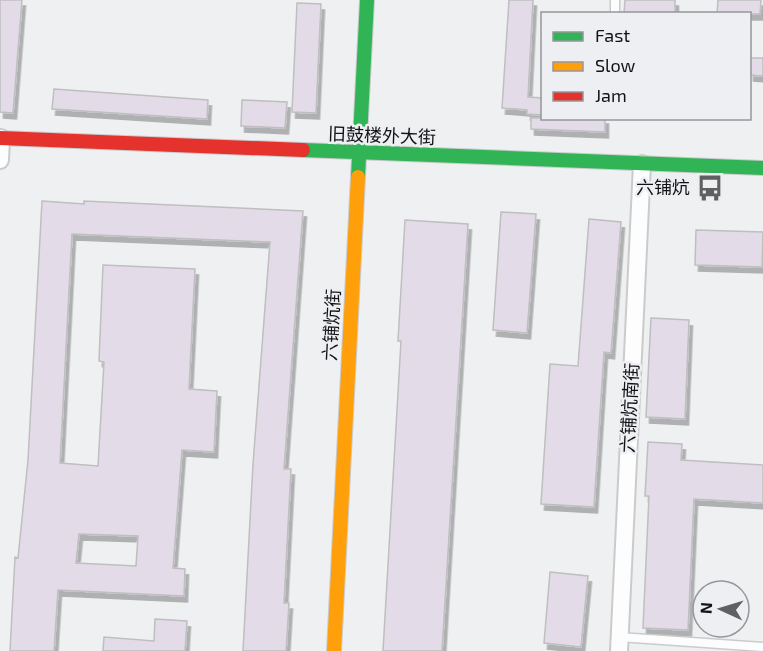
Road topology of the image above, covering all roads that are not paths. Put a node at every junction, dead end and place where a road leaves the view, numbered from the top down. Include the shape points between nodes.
1 (367, 0) edge
2 (1, 138) edge
3 (359, 153) junction
4 (0, 160) edge
5 (642, 165) junction
6 (763, 168) edge
7 (619, 644) edge
8 (763, 647) edge
9 (748, 649) edge
10 (334, 651) edge

1 - 3 main road, 六铺炕街
2 - 3 main road, 旧鼓楼外大街
2 - 4 street
3 - 5 main road, 旧鼓楼外大街
3 - 10 main road, 六铺炕街
5 - 6 main road, 旧鼓楼外大街
5 - 7 street, 六铺炕南街
7 - 9 lane
8 - 9 lane

